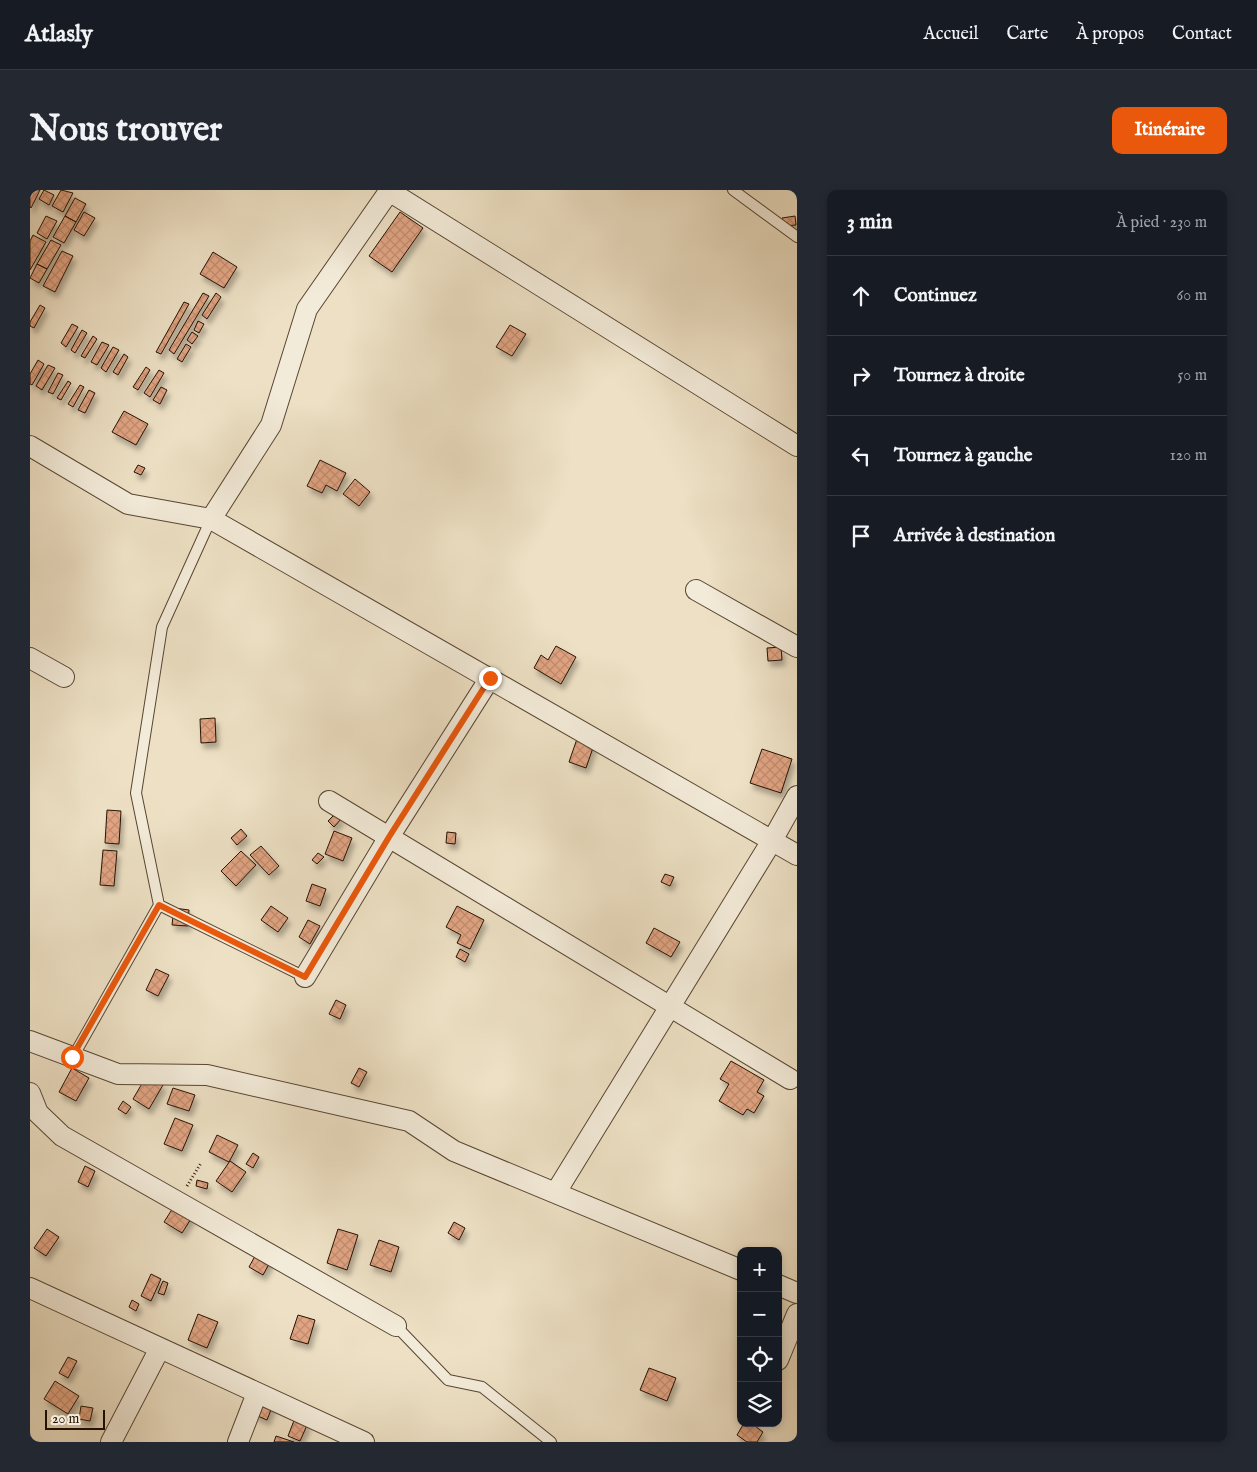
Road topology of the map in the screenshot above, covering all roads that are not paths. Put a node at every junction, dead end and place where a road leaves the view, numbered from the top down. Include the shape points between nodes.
1 (389, 190) edge
2 (732, 190) edge
3 (797, 237) edge
4 (30, 446) edge
5 (797, 446) edge
6 (211, 519) junction
7 (696, 590) dead end
8 (797, 647) edge
9 (30, 658) edge
10 (64, 677) dead end
11 (490, 678) junction
12 (797, 796) edge
13 (329, 801) dead end
14 (389, 837) junction
15 (773, 839) junction
16 (797, 855) edge
17 (159, 905) junction
18 (305, 977) joint
19 (670, 1007) junction
20 (30, 1041) edge
21 (72, 1057) junction
22 (790, 1079) dead end
23 (30, 1093) edge
24 (34, 1115) edge
25 (556, 1192) junction
26 (737, 1268) edge
27 (782, 1287) edge
28 (32, 1293) edge
29 (797, 1293) edge
30 (797, 1314) edge
31 (396, 1326) joint
32 (160, 1348) junction
33 (782, 1350) edge
34 (257, 1393) junction
35 (111, 1442) edge
36 (238, 1442) edge
37 (364, 1442) edge
38 (551, 1442) edge

1 - 5 street
1 - 6 street via 307,309 271,425
2 - 3 lane
4 - 6 street via 128,504
6 - 11 street
6 - 17 lane via 162,627 136,793
7 - 8 street
9 - 10 street
11 - 14 street
11 - 15 street
12 - 15 street
13 - 14 street
14 - 18 street
14 - 19 street
15 - 16 street
15 - 19 street
17 - 18 lane
17 - 21 lane
19 - 22 street
19 - 25 street
20 - 21 street
21 - 25 street via 118,1074 208,1074 410,1121 454,1151
23 - 24 street
24 - 31 street via 62,1136
25 - 26 street
27 - 29 street
28 - 32 street
30 - 33 street
31 - 38 lane via 448,1380 482,1387
32 - 34 street
32 - 35 street
34 - 36 street
34 - 37 street

